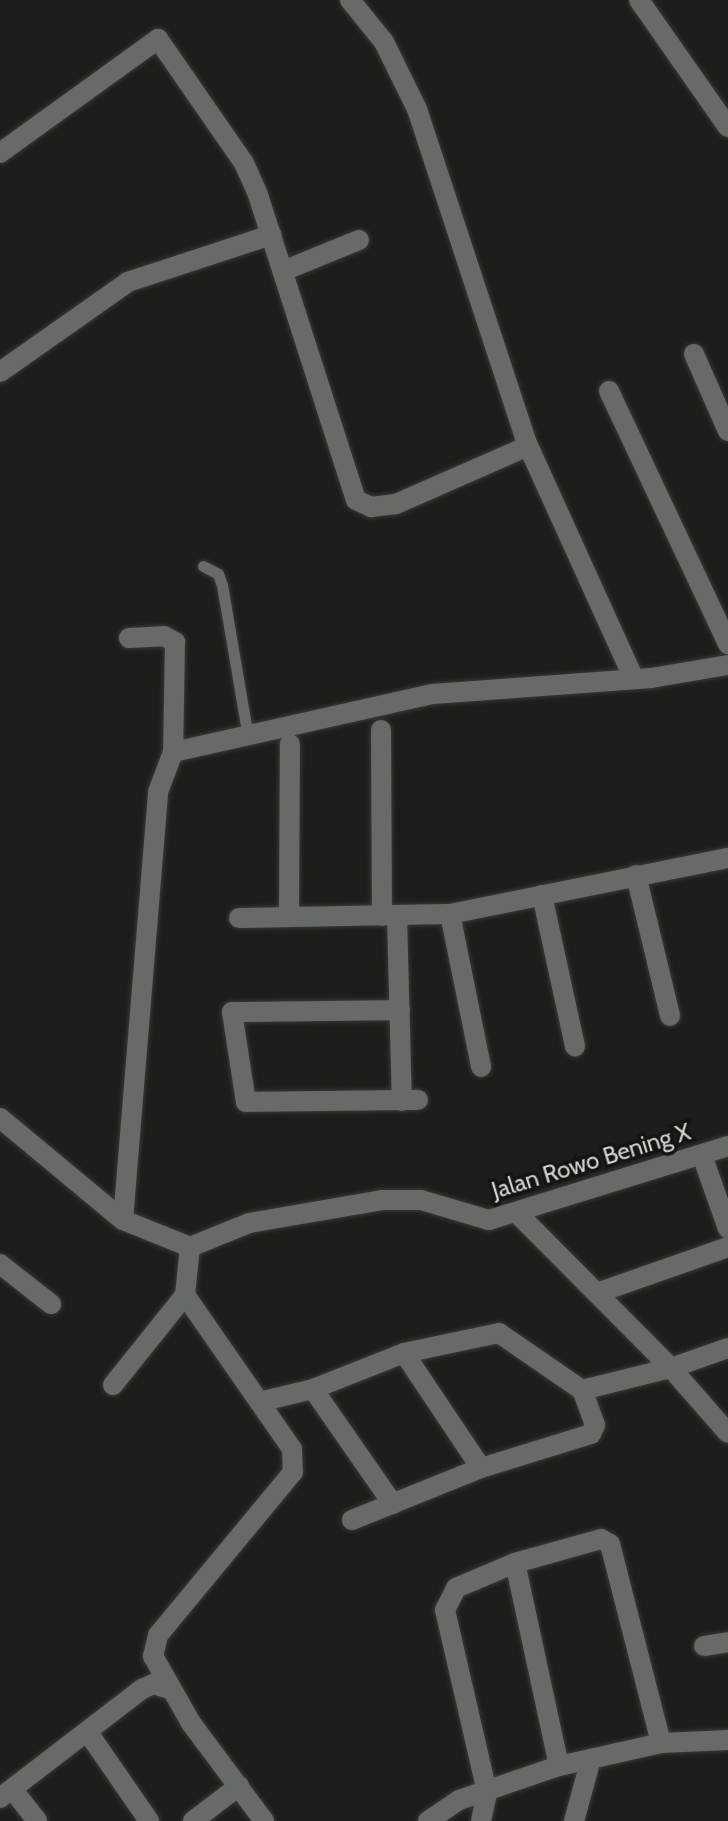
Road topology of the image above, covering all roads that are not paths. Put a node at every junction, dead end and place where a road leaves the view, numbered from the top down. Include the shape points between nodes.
1 (350, 0) edge
2 (639, 0) edge
3 (728, 127) edge
4 (0, 153) edge
5 (271, 235) junction
6 (359, 240) dead end
7 (283, 271) junction
8 (694, 354) dead end
9 (0, 372) edge
10 (609, 391) dead end
11 (728, 431) edge
12 (528, 446) junction
13 (203, 566) dead end
14 (129, 638) dead end
15 (728, 644) edge
16 (728, 665) edge
17 (634, 679) junction
18 (381, 730) dead end
19 (247, 732) junction
20 (290, 744) dead end
21 (173, 752) junction
22 (728, 858) edge
23 (636, 875) junction
24 (542, 895) junction
25 (450, 914) junction
26 (390, 916) junction
27 (289, 917) junction
28 (239, 918) dead end
29 (400, 1010) junction
30 (670, 1016) dead end
31 (575, 1046) dead end
32 (481, 1067) dead end
33 (0, 1118) edge
34 (728, 1146) edge
35 (702, 1155) junction
36 (517, 1213) junction
37 (123, 1220) junction
38 (728, 1229) edge
39 (190, 1247) junction
40 (728, 1247) edge
41 (0, 1264) edge
42 (597, 1293) junction
43 (185, 1295) junction
44 (51, 1304) dead end
45 (728, 1348) edge
46 (404, 1353) junction
47 (671, 1368) junction
48 (113, 1385) dead end
49 (313, 1389) junction
50 (582, 1390) junction
51 (267, 1400) dead end
52 (728, 1433) edge
53 (481, 1468) junction
54 (393, 1504) junction
55 (352, 1520) dead end
56 (515, 1563) junction
57 (728, 1642) edge
58 (704, 1646) dead end
59 (169, 1689) junction
60 (89, 1734) junction
61 (728, 1740) edge
62 (661, 1743) junction
63 (591, 1759) junction
64 (559, 1766) junction
65 (239, 1786) junction
66 (487, 1792) junction
67 (6, 1794) edge
68 (37, 1821) edge
69 (149, 1821) edge
70 (193, 1821) edge
71 (264, 1821) edge
72 (428, 1821) edge
73 (481, 1821) edge
74 (574, 1821) edge

1 - 12 street via 384,42 417,109
2 - 3 street
4 - 5 street via 158,39 244,163
5 - 7 street
5 - 9 street via 128,282
6 - 7 street
7 - 12 street via 356,500 363,505 396,504
8 - 11 street
10 - 15 street
12 - 17 street
13 - 19 lane via 218,574 222,585
14 - 21 street via 164,636 175,642
16 - 17 street
17 - 19 street via 433,694
18 - 26 street
19 - 21 street
20 - 27 street
21 - 37 street via 158,792
22 - 23 street
23 - 24 street
23 - 30 street
24 - 25 street
24 - 31 street
25 - 26 street
25 - 32 street
26 - 27 street
26 - 29 street
27 - 28 street
29 - 29 street via 232,1012 246,1102 410,1101
33 - 37 street
34 - 35 street, Jalan Rowo Bening X
35 - 36 street, Jalan Rowo Bening X
35 - 38 street
36 - 39 street, Jalan Rowo Bening X via 471,1219 421,1200 382,1200 249,1223
36 - 42 street
37 - 39 street
39 - 43 street
40 - 42 street
41 - 44 street
42 - 47 street
43 - 48 street
43 - 59 street via 292,1449 294,1462 287,1483 152,1645
45 - 47 street
46 - 49 street
46 - 50 street via 499,1333
46 - 53 street
47 - 50 street
47 - 52 street
49 - 51 street
49 - 54 street
50 - 53 street via 595,1425 591,1434
53 - 54 street
54 - 55 street
56 - 62 street via 601,1539 610,1544
56 - 64 street
56 - 66 street via 456,1588 445,1610
57 - 58 street
59 - 60 street via 153,1684 142,1689
59 - 65 street
60 - 67 street
60 - 69 street
61 - 62 street
62 - 63 street
63 - 64 street
63 - 74 street
64 - 66 street
65 - 70 street
65 - 71 street
66 - 72 street via 459,1800
66 - 73 street
67 - 68 street

